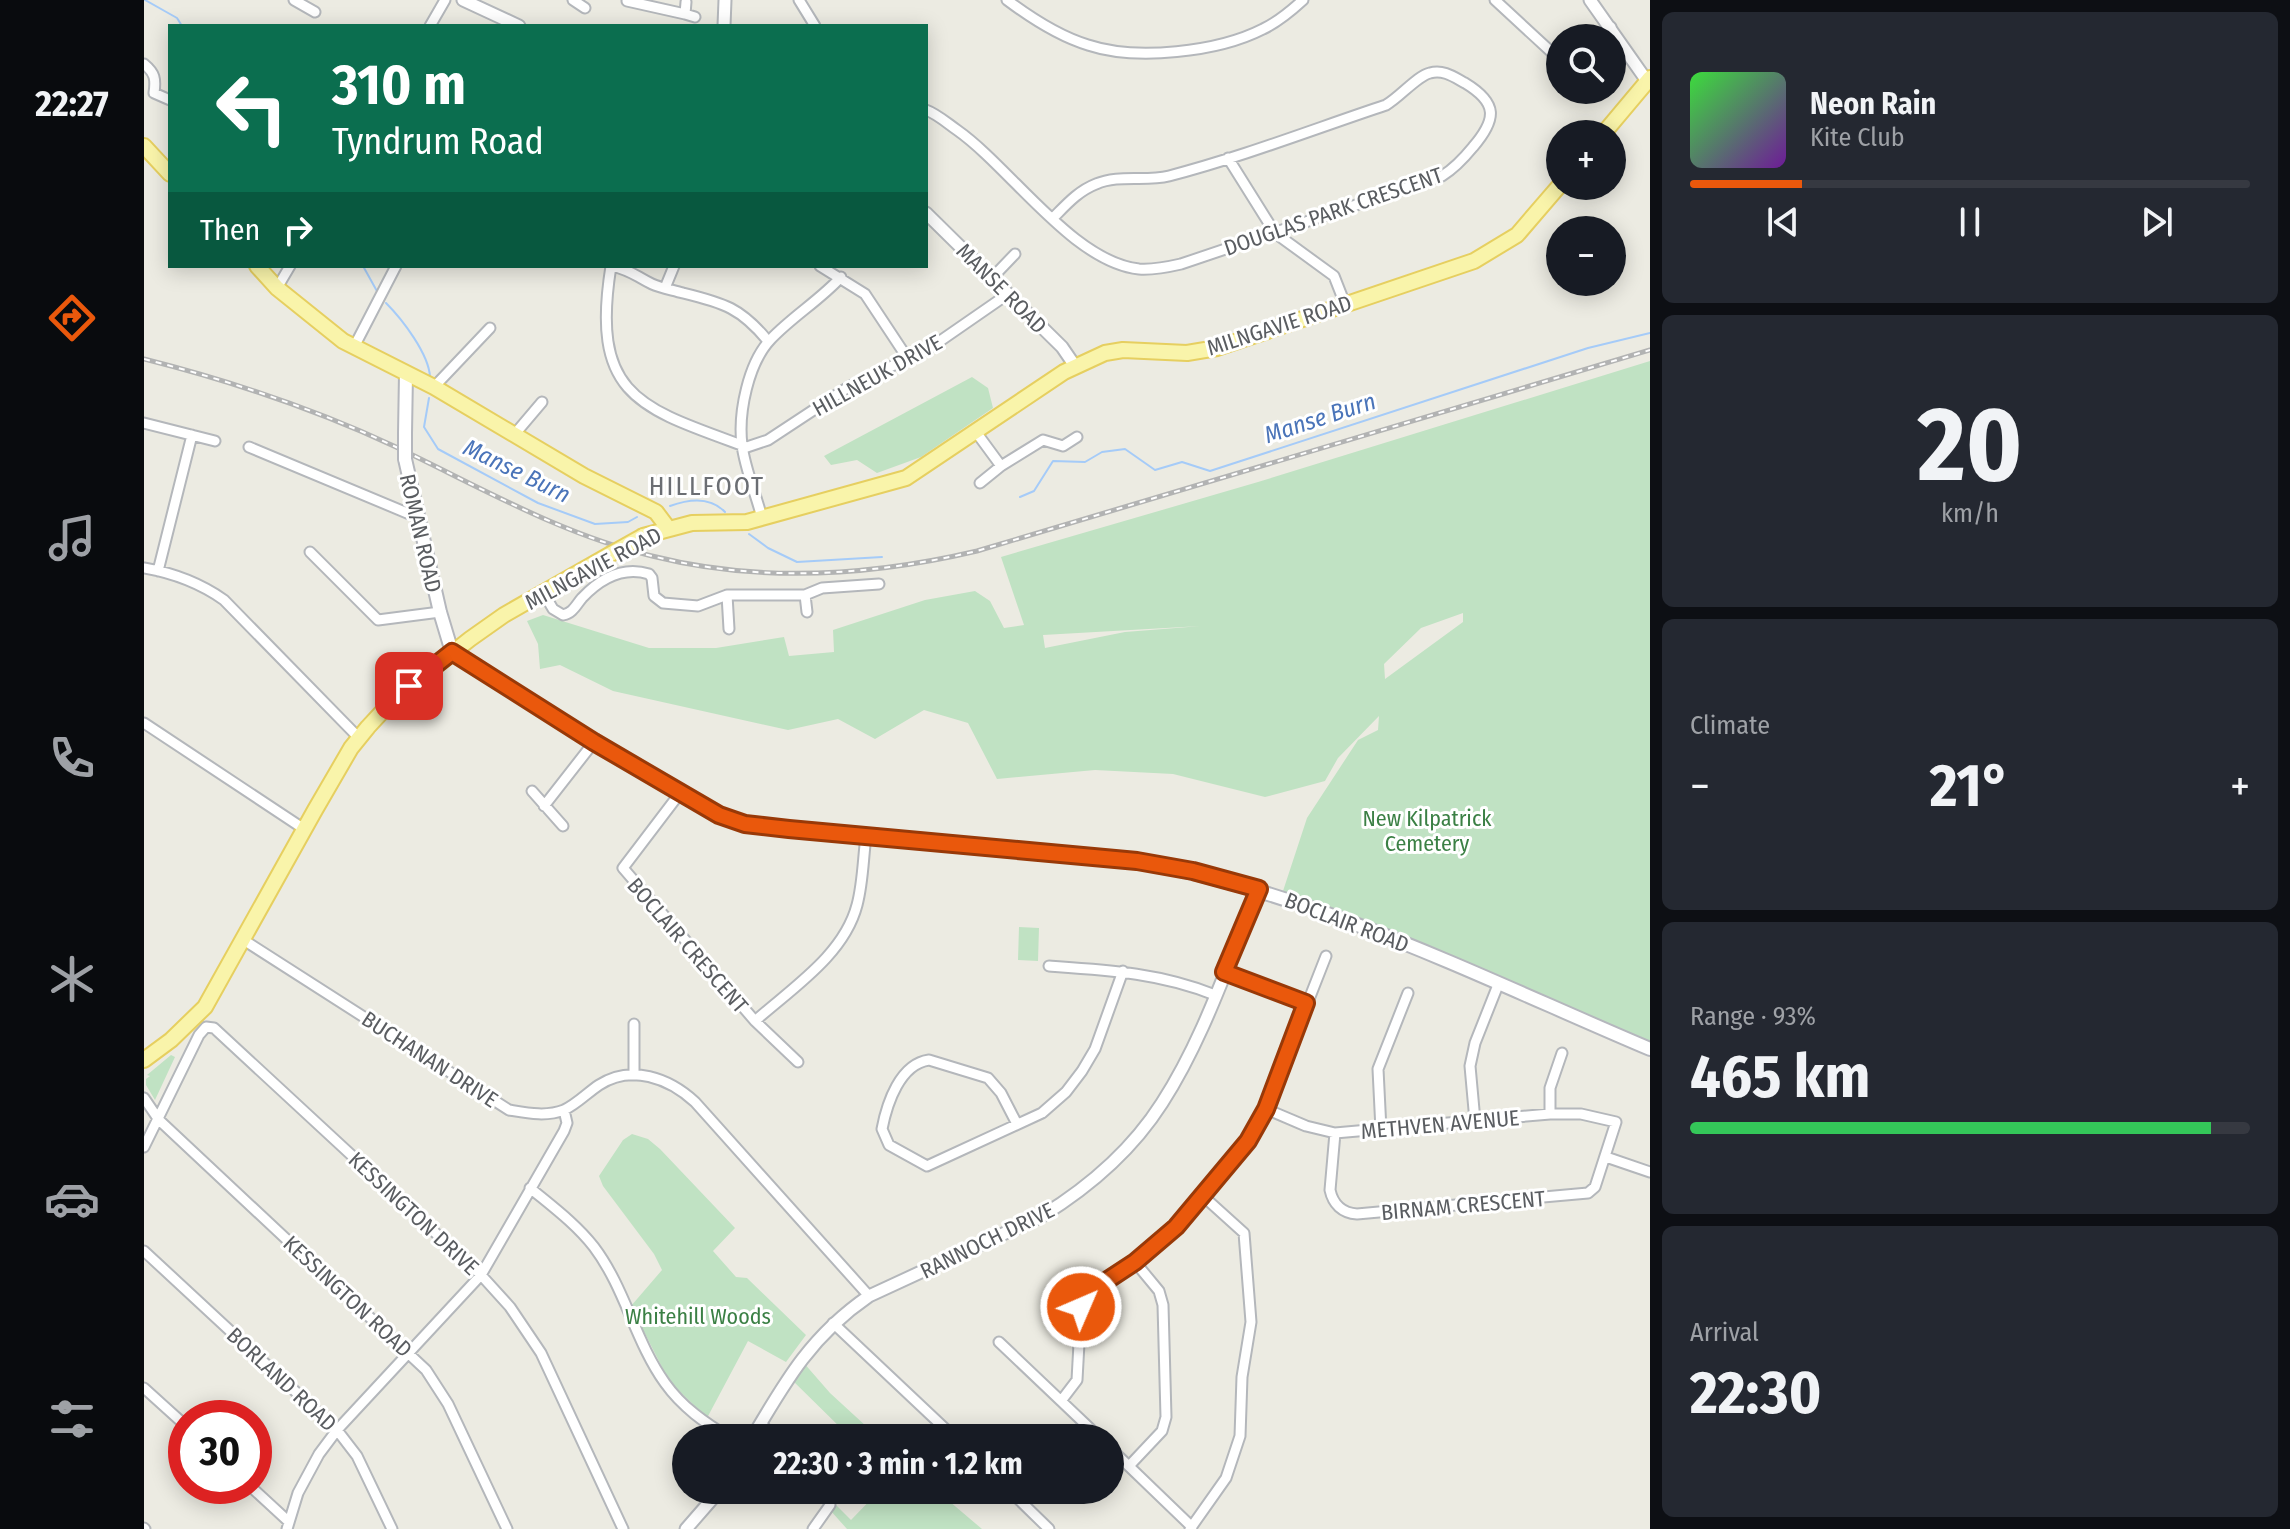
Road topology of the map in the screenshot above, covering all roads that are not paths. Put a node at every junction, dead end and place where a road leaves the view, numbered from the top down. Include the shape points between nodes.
1 (294, 0) edge
2 (445, 0) edge
3 (463, 0) edge
4 (573, 0) edge
5 (725, 0) edge
6 (799, 0) edge
7 (1007, 0) edge
8 (1303, 0) edge
9 (1495, 0) edge
10 (1590, 0) edge
11 (627, 1) edge
12 (647, 2) edge
13 (686, 2) dead end
14 (585, 8) dead end
15 (315, 12) dead end
16 (431, 24) edge
17 (515, 24) edge
18 (724, 24) edge
19 (814, 24) edge
20 (1609, 24) edge
21 (1546, 47) edge
22 (1626, 48) edge
23 (144, 64) edge
24 (1649, 80) edge
25 (149, 92) edge
26 (168, 99) edge
27 (928, 111) edge
28 (1615, 120) edge
29 (144, 146) edge
30 (1228, 158) junction
31 (168, 172) edge
32 (1547, 200) edge
33 (928, 215) edge
34 (1053, 218) junction
35 (1275, 233) junction
36 (1015, 254) dead end
37 (259, 268) edge
38 (289, 268) edge
39 (395, 268) edge
40 (611, 268) edge
41 (620, 268) edge
42 (673, 268) edge
43 (824, 268) edge
44 (841, 277) junction
45 (992, 278) junction
46 (277, 288) junction
47 (665, 288) junction
48 (1008, 294) junction
49 (1345, 304) junction
50 (490, 328) dead end
51 (768, 341) junction
52 (354, 347) junction
53 (908, 359) junction
54 (1075, 366) junction
55 (406, 374) junction
56 (434, 387) junction
57 (542, 402) dead end
58 (144, 423) edge
59 (976, 432) junction
60 (192, 435) junction
61 (514, 435) junction
62 (1077, 437) dead end
63 (215, 441) dead end
64 (742, 445) junction
65 (249, 447) dead end
66 (1001, 466) junction
67 (980, 483) dead end
68 (642, 506) junction
69 (419, 518) junction
70 (762, 518) junction
71 (668, 528) junction
72 (647, 534) junction
73 (310, 552) dead end
74 (144, 568) edge
75 (158, 571) junction
76 (879, 584) dead end
77 (543, 592) junction
78 (727, 595) junction
79 (805, 595) junction
80 (440, 612) junction
81 (807, 612) dead end
82 (729, 629) dead end
83 (452, 652) junction
84 (144, 723) edge
85 (359, 738) junction
86 (594, 742) junction
87 (532, 791) dead end
88 (680, 793) junction
89 (544, 806) junction
90 (563, 826) dead end
91 (304, 829) junction
92 (866, 836) junction
93 (1259, 889) junction
94 (242, 939) junction
95 (1326, 956) dead end
96 (1049, 966) dead end
97 (1123, 971) junction
98 (1224, 972) junction
99 (1498, 985) junction
100 (1408, 993) dead end
101 (1215, 995) junction
102 (1306, 1003) junction
103 (755, 1021) junction
104 (634, 1024) dead end
105 (1650, 1049) edge
106 (1562, 1053) dead end
107 (144, 1060) edge
108 (798, 1062) dead end
109 (634, 1075) junction
110 (144, 1098) edge
111 (1266, 1109) junction
112 (564, 1110) junction
113 (1550, 1114) junction
114 (159, 1120) junction
115 (1475, 1121) junction
116 (1616, 1122) joint
117 (1017, 1124) junction
118 (1381, 1130) junction
119 (1335, 1133) junction
120 (144, 1147) edge
121 (1606, 1157) junction
122 (1650, 1172) edge
123 (530, 1188) junction
124 (1203, 1196) junction
125 (144, 1251) edge
126 (1135, 1262) junction
127 (481, 1275) junction
128 (869, 1296) junction
129 (833, 1323) junction
130 (999, 1342) dead end
131 (409, 1353) junction
132 (144, 1388) edge
133 (1061, 1401) junction
134 (168, 1410) edge
135 (761, 1423) edge
136 (709, 1424) edge
137 (940, 1424) edge
138 (1085, 1424) edge
139 (337, 1430) junction
140 (1124, 1461) edge
141 (1129, 1466) junction
142 (268, 1504) edge
143 (708, 1504) edge
144 (830, 1504) edge
145 (1023, 1504) edge
146 (288, 1525) edge
147 (1191, 1528) edge
148 (392, 1529) edge
149 (507, 1529) edge
150 (623, 1529) edge
151 (686, 1529) edge
152 (813, 1529) edge
153 (1049, 1529) edge

1 - 15 street
2 - 16 street
3 - 17 street
4 - 14 street
5 - 18 street
6 - 19 street
7 - 8 street via 1073,40 1142,53 1238,39 1277,21
9 - 21 street
10 - 20 street
11 - 12 street
12 - 13 street via 690,15
22 - 24 street
23 - 25 street via 154,72
24 - 28 main road
25 - 26 street
27 - 34 street, DOUGLAS PARK CRESCENT via 984,150
29 - 31 main road
30 - 34 street, DOUGLAS PARK CRESCENT via 1157,179 1099,182
30 - 35 street
30 - 35 street, DOUGLAS PARK CRESCENT via 1386,105 1431,72 1451,75 1485,97 1489,126 1449,171
32 - 49 main road, MILNGAVIE ROAD via 1496,250
33 - 45 street, MANSE ROAD
34 - 35 street, DOUGLAS PARK CRESCENT via 1090,251 1139,269 1181,264
35 - 49 street via 1334,276
36 - 45 street
37 - 46 main road
38 - 46 street
39 - 52 street
40 - 64 street via 606,340 625,383 666,417
41 - 47 street
42 - 47 street
43 - 44 street
44 - 51 street
44 - 53 street via 871,301
45 - 48 street, MANSE ROAD
46 - 52 main road
47 - 51 street via 742,313
48 - 53 street, HILLNEUK DRIVE
48 - 54 street, MANSE ROAD
49 - 54 main road, MILNGAVIE ROAD via 1217,348 1187,353 1123,350
50 - 56 street
51 - 64 street via 748,387
52 - 55 main road
53 - 64 street, HILLNEUK DRIVE via 850,386 768,440
54 - 59 main road, MILNGAVIE ROAD
55 - 56 main road
55 - 69 main road, ROMAN ROAD, bridge via 405,459
56 - 61 main road
57 - 61 street
58 - 60 street
59 - 66 street
59 - 70 main road, MILNGAVIE ROAD via 906,478
60 - 63 street
60 - 75 street
61 - 68 main road
62 - 66 street via 1063,446 1043,440
64 - 70 street
65 - 69 street
66 - 67 street
68 - 71 main road via 656,512
68 - 72 main road via 649,517
69 - 80 main road, ROMAN ROAD
70 - 71 main road, MILNGAVIE ROAD
71 - 72 main road, MILNGAVIE ROAD
72 - 77 main road, MILNGAVIE ROAD, bridge
73 - 80 street via 378,620
74 - 75 street
75 - 85 street via 207,588 224,600
76 - 79 street via 822,588
77 - 78 street via 563,615 570,614 590,590 623,572 638,571 652,578 654,596 663,603 698,606
77 - 83 main road, MILNGAVIE ROAD
78 - 79 street
78 - 82 street
79 - 81 street
80 - 83 main road, ROMAN ROAD
83 - 85 main road, MILNGAVIE ROAD via 393,700
83 - 86 main road, BOCLAIR ROAD
84 - 91 street
85 - 91 main road, MILNGAVIE ROAD
86 - 88 main road, BOCLAIR ROAD
86 - 89 street
87 - 89 street
88 - 92 main road, BOCLAIR ROAD via 736,822
88 - 103 street, BOCLAIR CRESCENT via 623,868
89 - 90 street
91 - 94 main road, MILNGAVIE ROAD
92 - 93 main road, BOCLAIR ROAD via 1137,861
92 - 103 street, BOCLAIR CRESCENT via 858,901 843,937
93 - 98 street, RANNOCH DRIVE
93 - 99 main road, BOCLAIR ROAD
94 - 107 main road, MILNGAVIE ROAD via 205,1007
94 - 112 street, BUCHANAN DRIVE via 509,1110
95 - 102 street
96 - 97 street
97 - 101 street via 1178,981
97 - 117 street via 1082,1071 1054,1104
98 - 101 street, RANNOCH DRIVE
98 - 102 street
99 - 105 main road, BOCLAIR ROAD
99 - 115 street via 1470,1066
100 - 118 street via 1378,1069
101 - 128 street, RANNOCH DRIVE via 1162,1103 1103,1172 1042,1216
102 - 111 street
103 - 108 street, BOCLAIR CRESCENT
104 - 109 street
106 - 113 street via 1550,1088
109 - 112 street via 602,1083
109 - 128 street via 670,1083 695,1102
110 - 114 street, KESSINGTON ROAD
111 - 119 street, METHVEN AVENUE
111 - 124 street via 1248,1141
112 - 123 street via 567,1123
113 - 115 street, METHVEN AVENUE
113 - 116 street, METHVEN AVENUE
114 - 120 street
114 - 127 street, KESSINGTON DRIVE via 199,1035 206,1027 214,1028
114 - 131 street, KESSINGTON ROAD
115 - 118 street, METHVEN AVENUE
116 - 121 street, BIRNAM CRESCENT
117 - 117 street via 927,1166 889,1145 882,1129 905,1071 929,1060 988,1078
118 - 119 street, METHVEN AVENUE
119 - 121 street, BIRNAM CRESCENT via 1330,1190 1342,1210 1357,1214 1583,1195 1595,1187
121 - 122 street
123 - 127 street
123 - 136 street via 594,1247 666,1384
124 - 126 street
124 - 147 street via 1244,1233 1251,1322 1237,1446 1226,1478
125 - 139 street, BORLAND ROAD
126 - 133 street via 1084,1297 1077,1380
126 - 141 street via 1159,1291 1163,1305 1166,1417 1162,1431
127 - 131 street
127 - 150 street, KESSINGTON DRIVE via 541,1353
128 - 129 street, RANNOCH DRIVE
129 - 135 street, RANNOCH DRIVE via 799,1360
129 - 137 street
130 - 133 street
131 - 139 street
131 - 149 street, KESSINGTON ROAD via 439,1388
132 - 134 street
133 - 138 street
139 - 146 street via 308,1471
139 - 148 street, BORLAND ROAD via 357,1456
140 - 141 street
141 - 147 street
142 - 146 street
143 - 151 street
144 - 152 street
145 - 153 street

